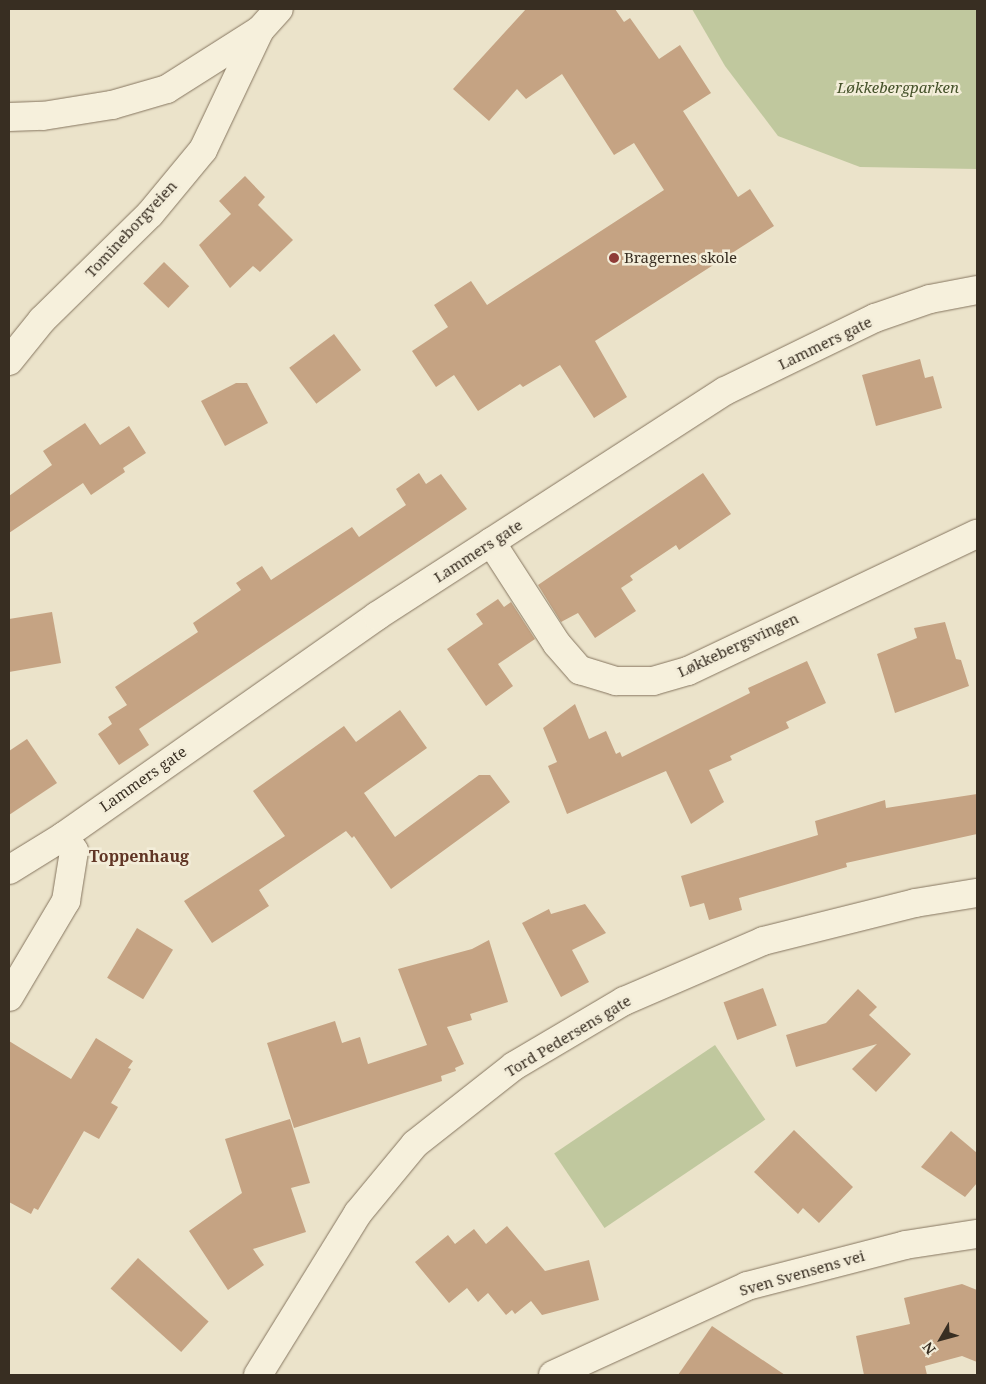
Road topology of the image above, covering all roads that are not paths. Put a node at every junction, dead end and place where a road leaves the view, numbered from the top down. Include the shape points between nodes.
1 (279, 9) edge
2 (260, 30) junction
3 (9, 117) edge
4 (977, 290) edge
5 (9, 362) edge
6 (977, 534) edge
7 (491, 542) junction
8 (64, 836) junction
9 (9, 870) edge
10 (977, 893) edge
11 (9, 997) edge
12 (977, 1234) edge
13 (258, 1375) edge
14 (553, 1375) edge

1 - 2 street
2 - 3 street via 167,89 112,104 43,116
2 - 5 street, Tomineborgveien via 203,150 150,214 42,320
4 - 7 street, Lammers gate via 930,299 875,318 725,391
6 - 7 street, Løkkebergsvingen via 688,671 653,680 616,681 580,670 557,644
7 - 8 street, Lammers gate via 370,620
8 - 9 street, Lammers gate
8 - 11 street via 74,851 66,902
10 - 13 street, Tord Pedersens gate via 915,903 763,941 624,1001 514,1066 415,1144 364,1205
12 - 14 street, Sven Svensens vei via 905,1245 747,1286

